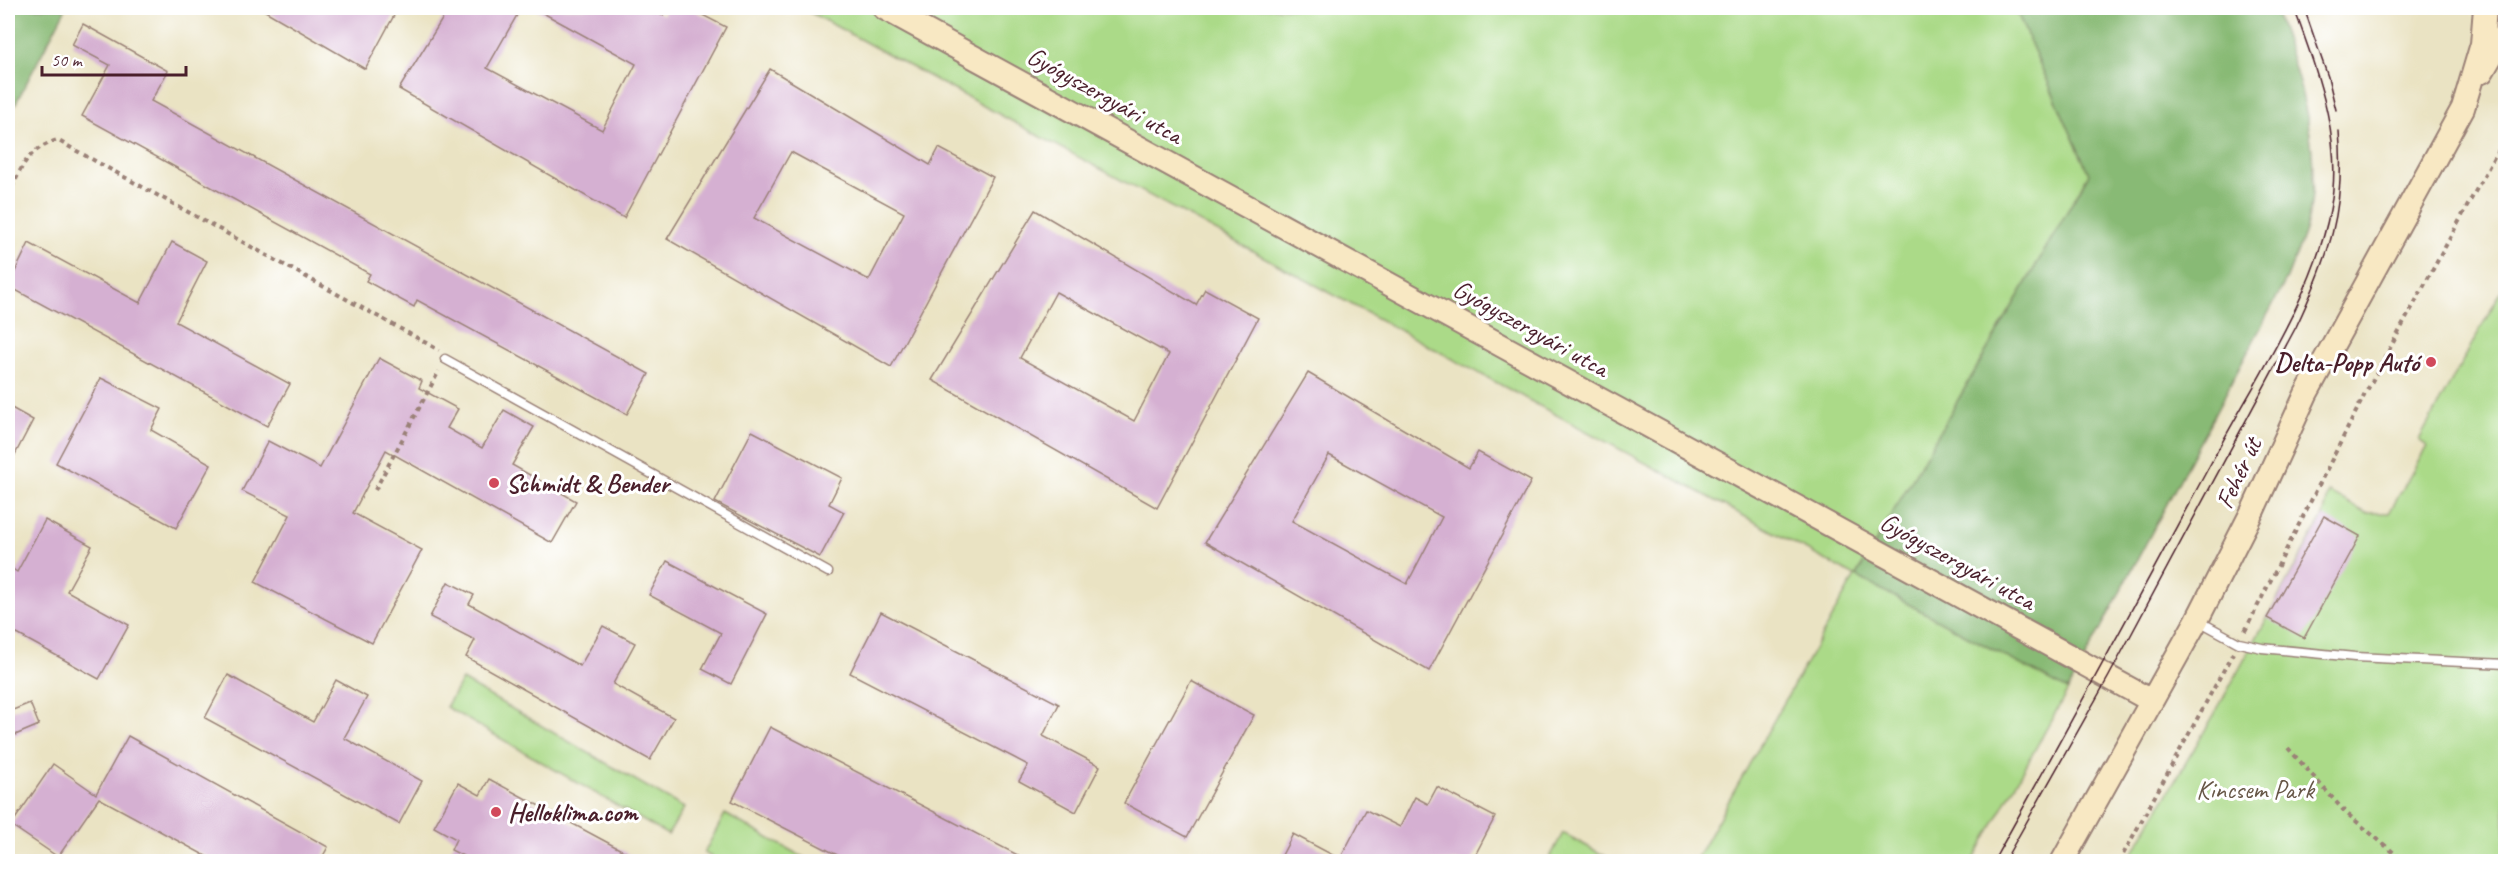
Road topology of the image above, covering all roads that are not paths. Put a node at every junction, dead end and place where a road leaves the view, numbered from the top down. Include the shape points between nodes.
1 (884, 8) edge
2 (2486, 8) edge
3 (2504, 8) edge
4 (2505, 31) edge
5 (2463, 108) junction
6 (445, 359) road end
7 (828, 573) dead end
8 (2197, 620) junction
9 (2505, 664) edge
10 (2151, 700) junction
11 (2062, 861) edge

1 - 10 street, Gyógyszergyári utca
2 - 5 street, Fehér út via 2482,44
3 - 5 lane, Fehér út via 2504,29
4 - 5 street
5 - 8 street, Fehér út via 2306,394
6 - 7 lane
8 - 9 lane via 2239,643 2262,648
8 - 10 street, Fehér út
10 - 11 street, Fehér út

